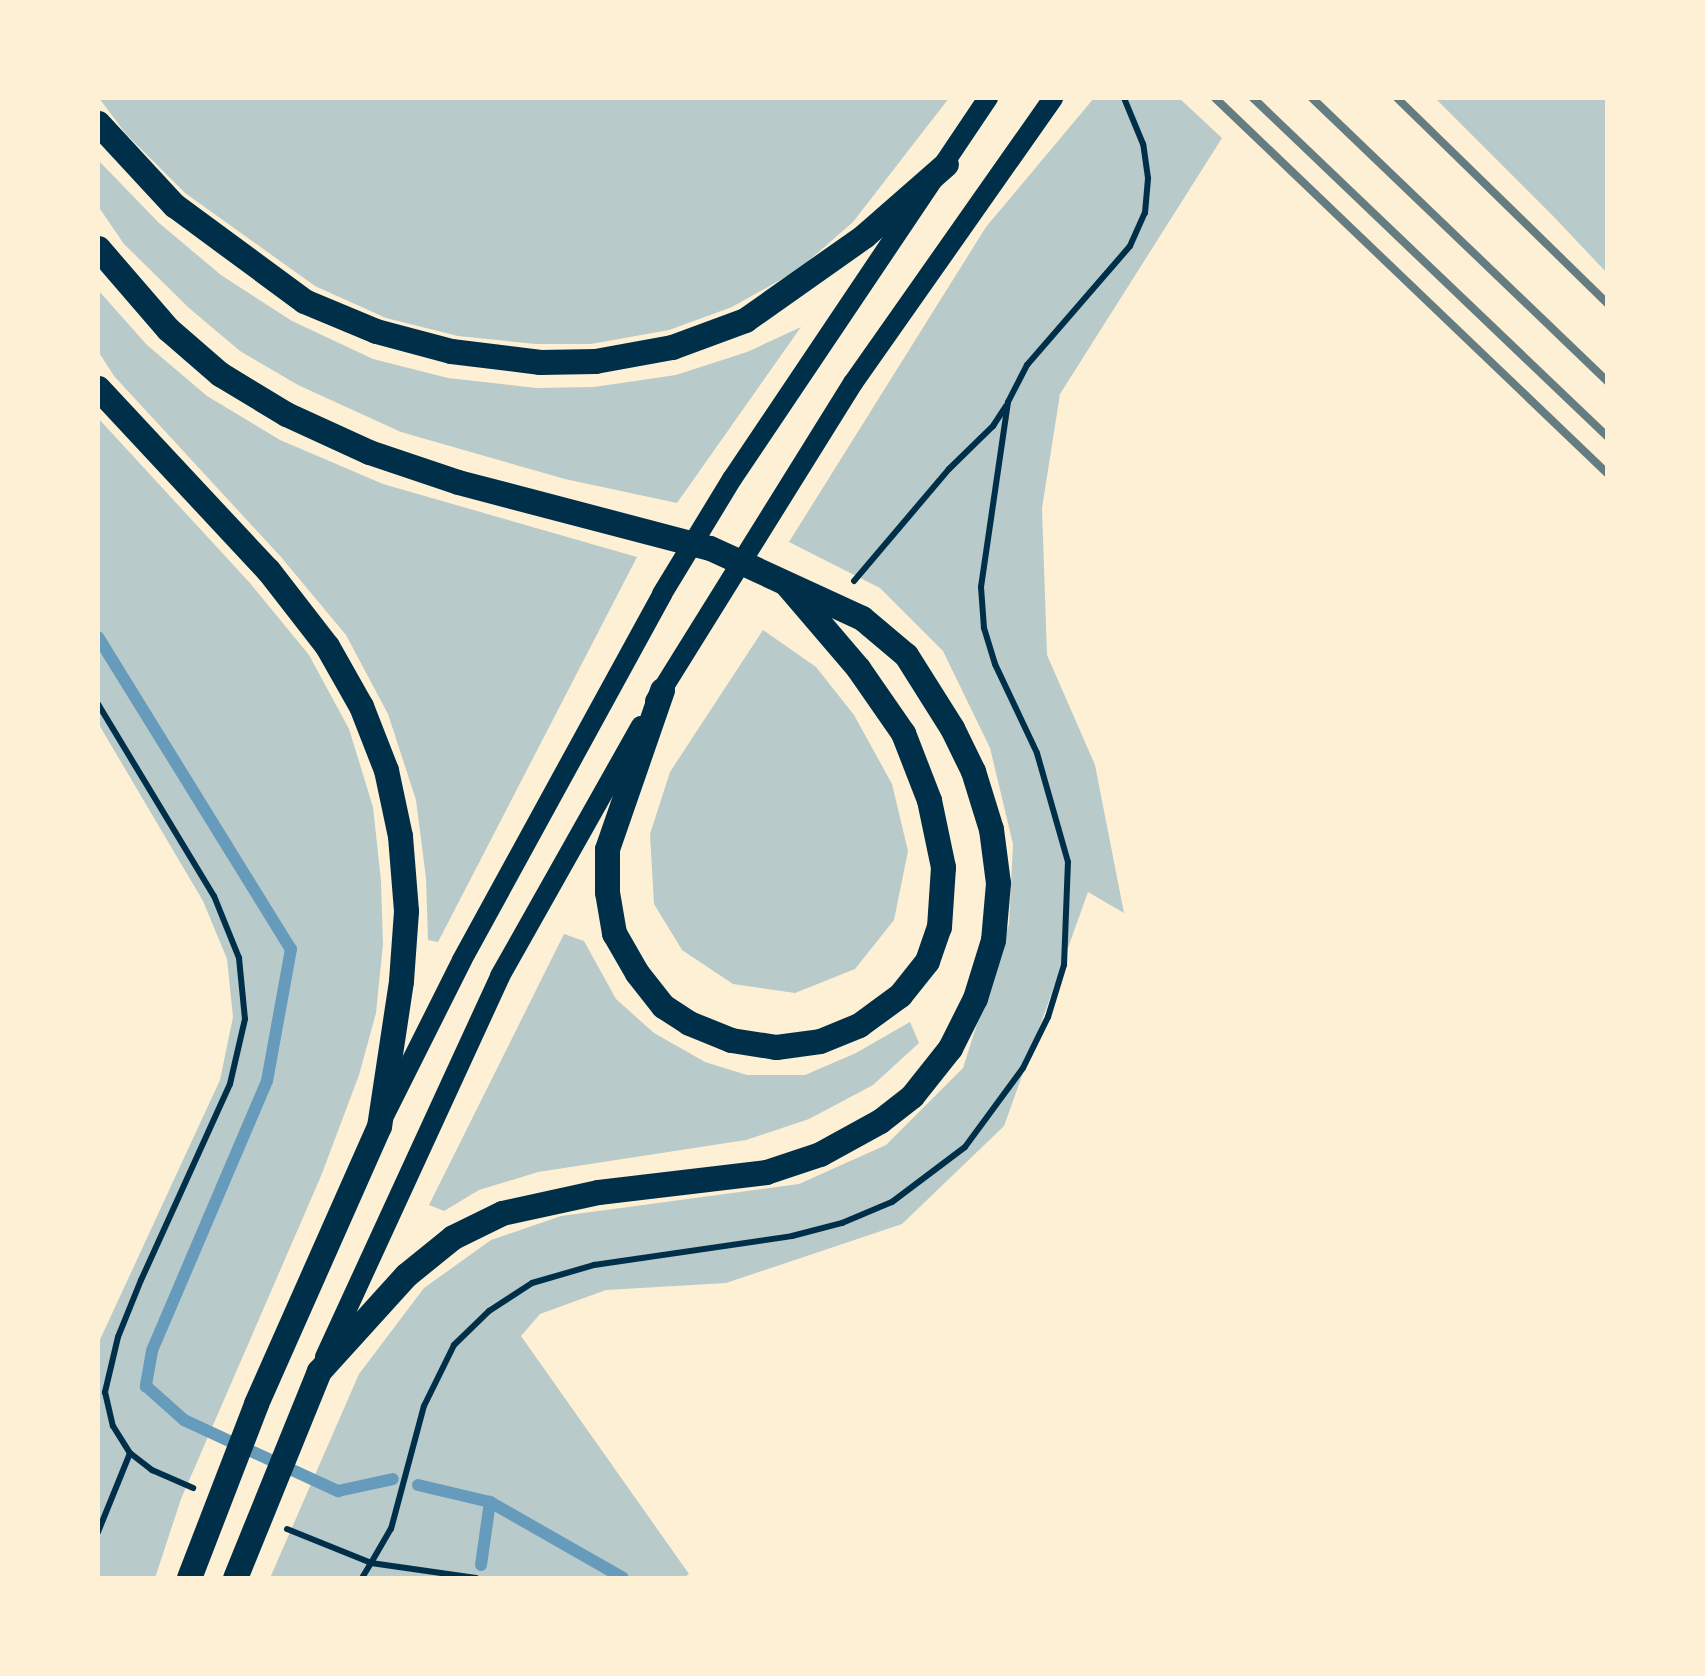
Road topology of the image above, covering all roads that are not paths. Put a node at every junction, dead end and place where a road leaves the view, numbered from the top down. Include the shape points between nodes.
1 (988, 98) edge
2 (1053, 98) edge
3 (98, 123) edge
4 (946, 164) junction
5 (98, 248) edge
6 (98, 388) edge
7 (781, 578) junction
8 (662, 690) junction
9 (379, 1126) junction
10 (319, 1371) junction
11 (189, 1578) edge
12 (236, 1578) edge

1 - 4 main road
2 - 8 main road via 772,508
3 - 4 main road via 174,206 304,300 376,332 451,351 540,362 595,361 672,347 745,320 864,236
4 - 9 main road via 662,594 479,927
5 - 7 main road via 181,340 220,374 286,414 386,458 710,548
6 - 9 main road via 268,570 327,646 386,770 406,911
7 - 8 main road via 903,733 929,800 944,867 927,961 900,995 860,1025 820,1041 776,1047 731,1040 663,1006 637,973 614,933 607,849
7 - 10 main road via 862,618 906,656 974,771 998,883 993,940 950,1048 912,1096 820,1154 766,1172 598,1192 502,1213 453,1237 406,1275
8 - 10 main road via 500,976
9 - 11 main road via 256,1404
10 - 12 main road

